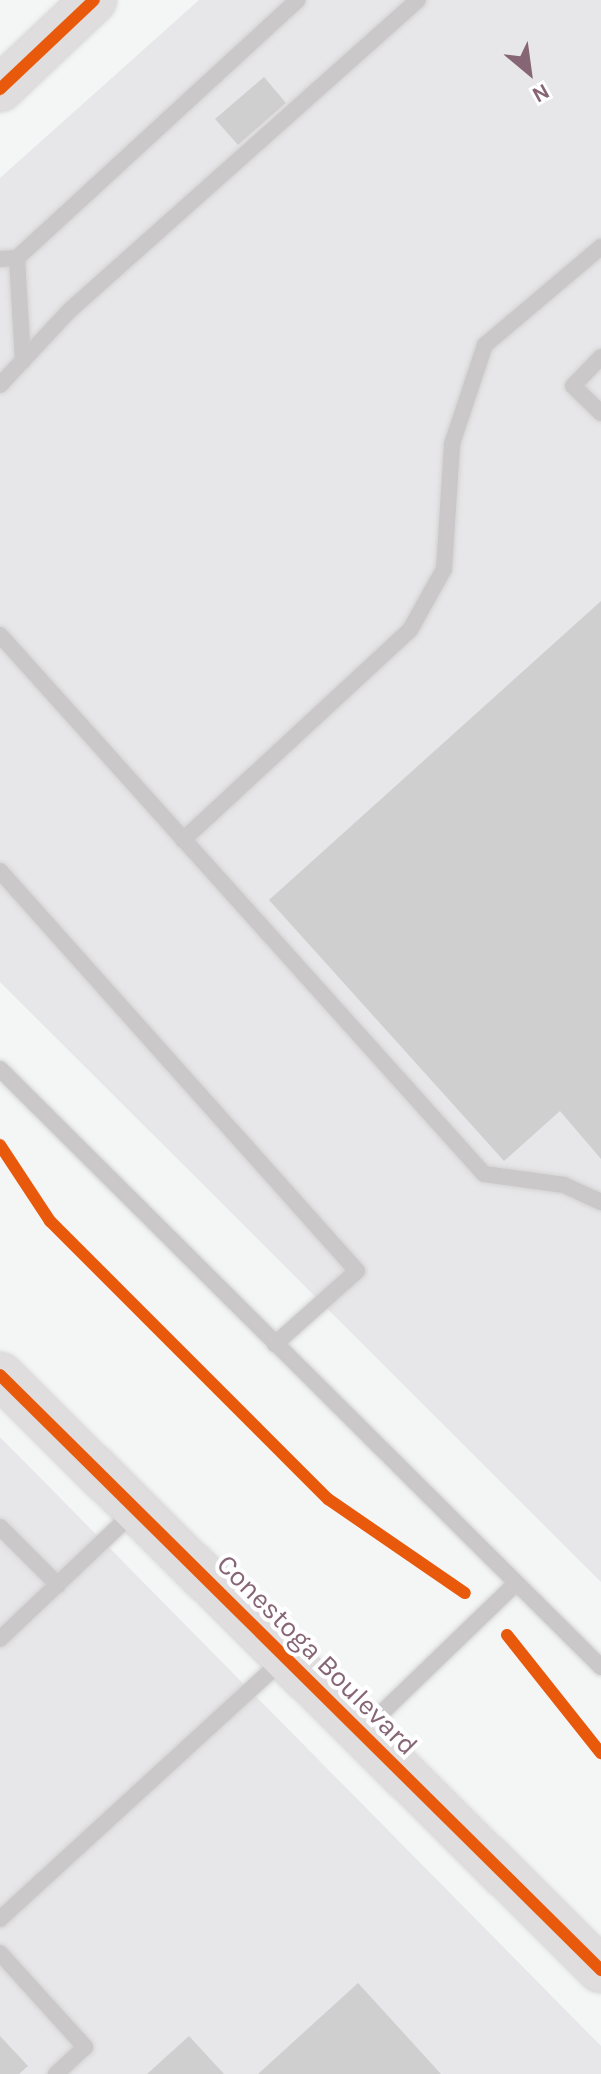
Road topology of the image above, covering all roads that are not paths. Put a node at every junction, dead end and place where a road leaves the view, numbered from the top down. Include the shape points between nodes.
1 (94, 0) edge
2 (298, 0) edge
3 (418, 0) edge
4 (0, 89) edge
5 (601, 247) edge
6 (8, 259) edge
7 (601, 357) edge
8 (23, 361) junction
9 (0, 385) edge
10 (601, 413) edge
11 (0, 635) edge
12 (183, 840) junction
13 (0, 871) edge
14 (0, 1069) edge
15 (601, 1202) edge
16 (275, 1344) junction
17 (0, 1375) edge
18 (136, 1510) junction
19 (0, 1527) edge
20 (515, 1584) junction
21 (58, 1585) junction
22 (0, 1639) edge
23 (285, 1657) junction
24 (601, 1667) edge
25 (361, 1732) junction
26 (0, 1919) edge
27 (0, 1953) edge
28 (601, 1970) edge
29 (56, 2074) edge

1 - 4 street
2 - 6 lane
3 - 8 lane via 69,311
5 - 12 lane via 485,345 452,444 444,569 410,630
6 - 8 lane
7 - 10 lane via 573,386
8 - 9 lane
11 - 12 lane
12 - 15 lane via 484,1174 564,1185
13 - 16 lane via 357,1271
14 - 16 lane
16 - 20 lane
17 - 18 street, Conestoga Boulevard
18 - 21 lane
18 - 23 street, Conestoga Boulevard
19 - 21 lane
20 - 24 lane
20 - 25 lane
21 - 22 lane
23 - 25 street, Conestoga Boulevard
23 - 26 lane
25 - 28 street, Conestoga Boulevard
27 - 29 lane via 85,2047

